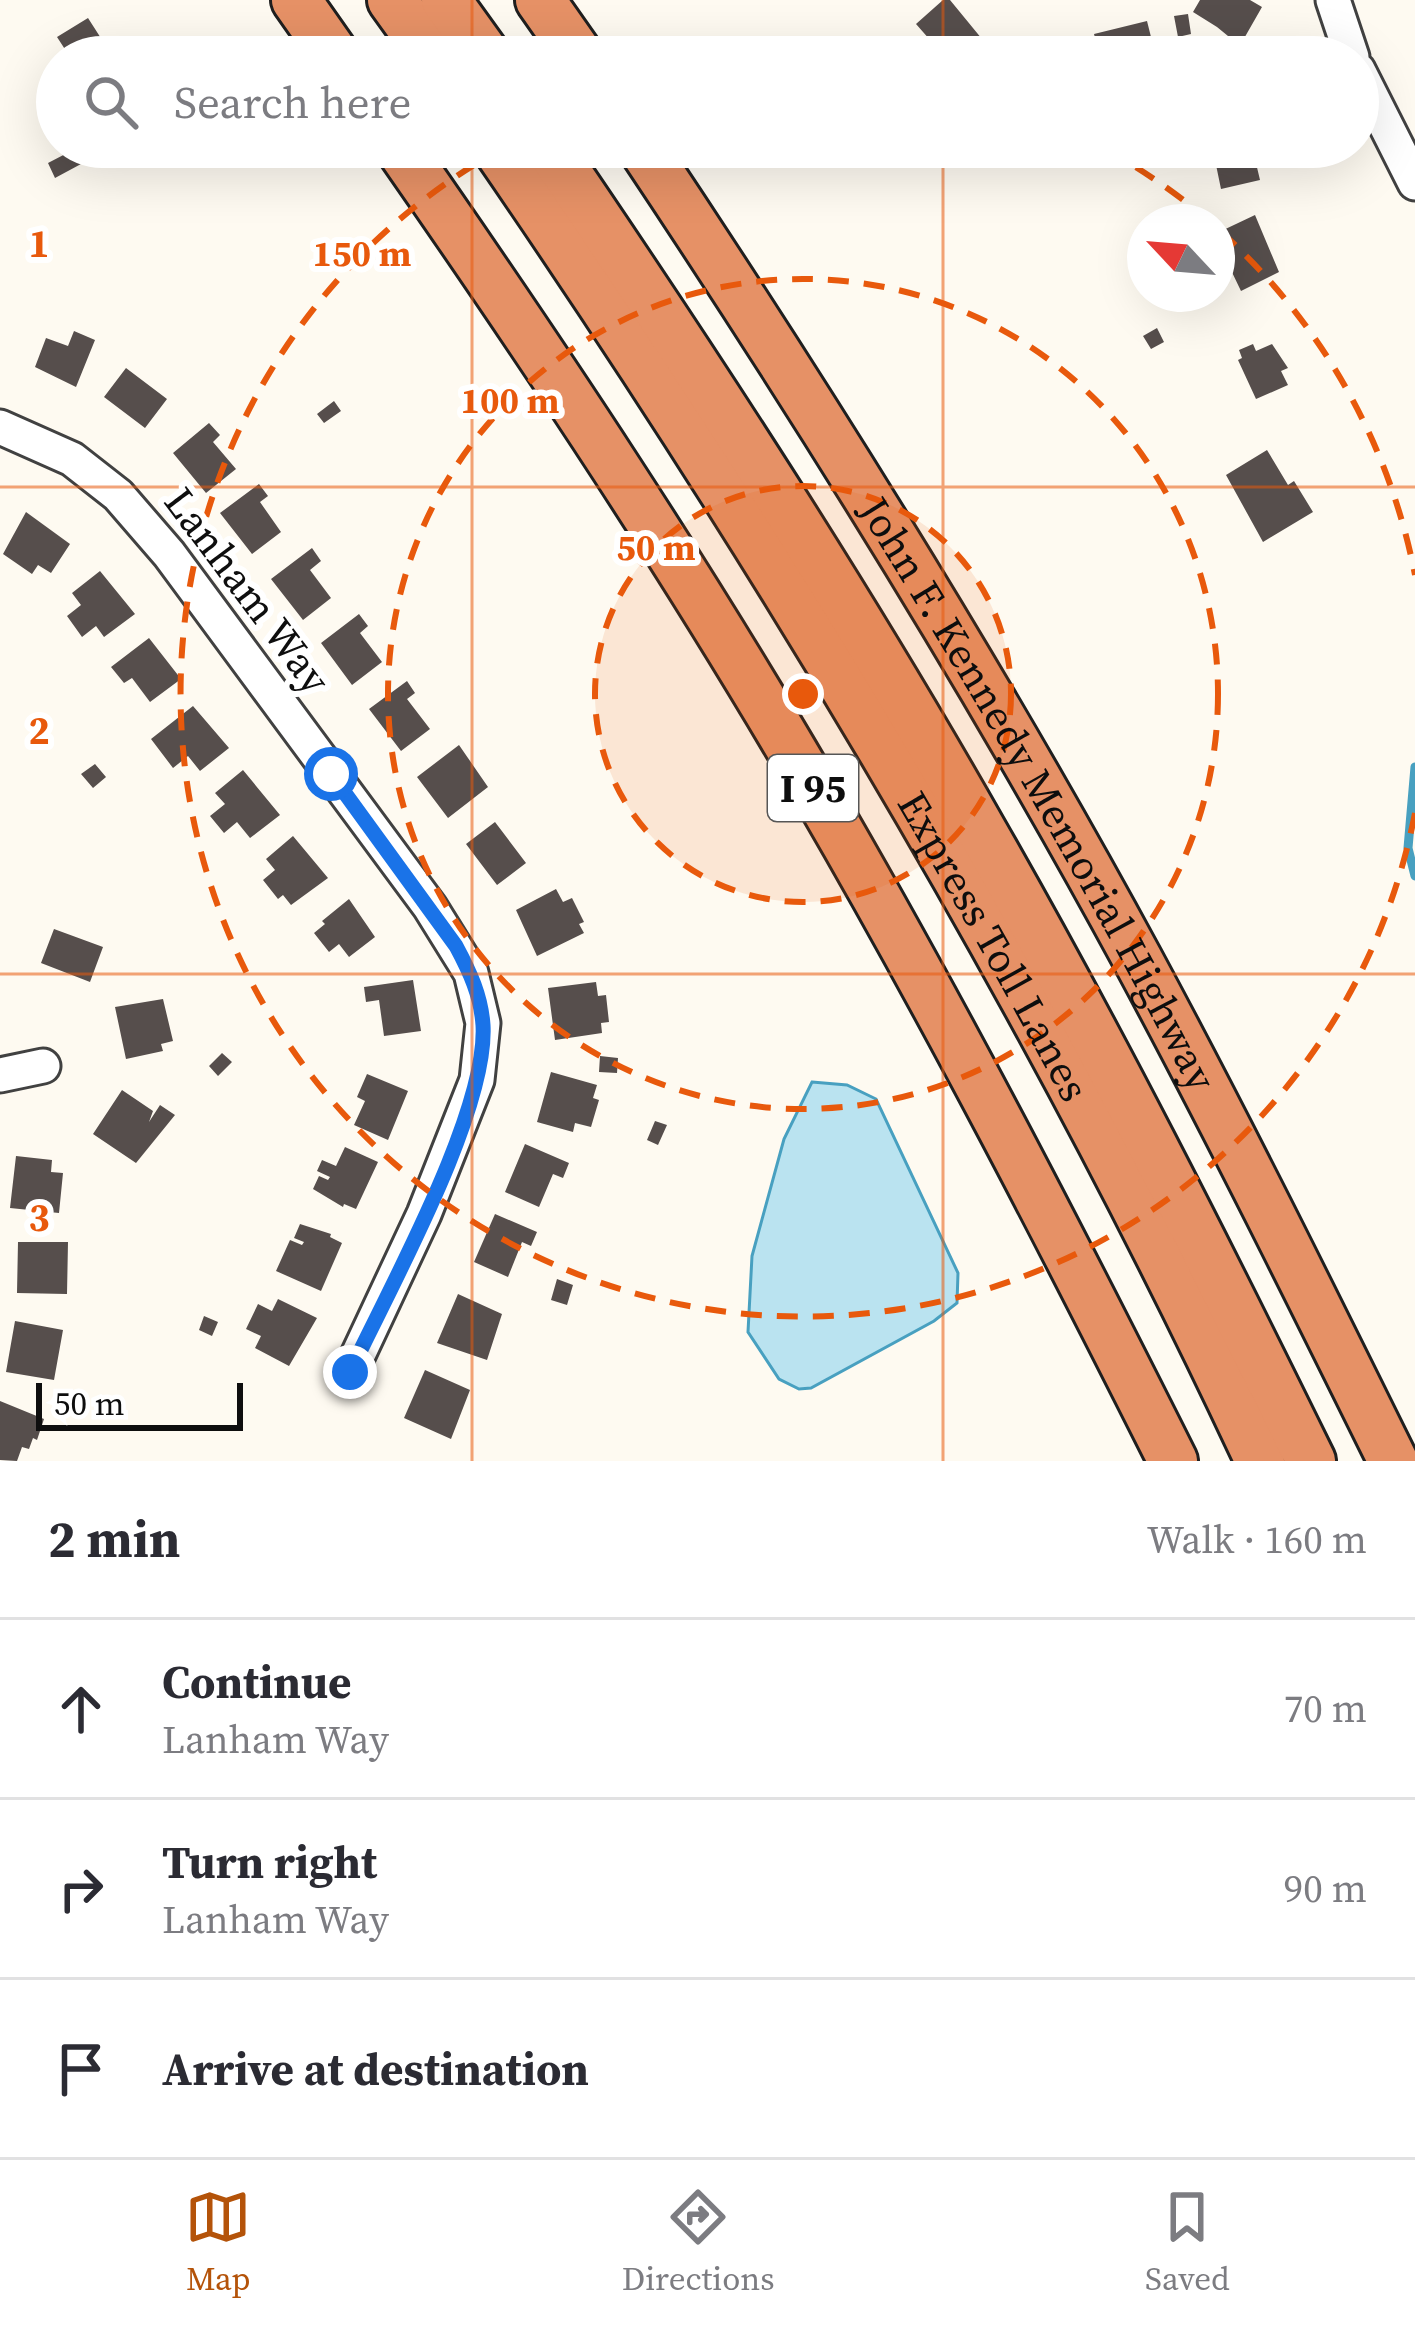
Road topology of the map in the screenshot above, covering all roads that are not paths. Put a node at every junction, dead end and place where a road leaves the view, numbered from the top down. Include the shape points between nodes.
1 (296, 0) edge
2 (392, 0) edge
3 (446, 0) edge
4 (540, 0) edge
5 (1334, 0) edge
6 (321, 36) edge
7 (418, 36) edge
8 (472, 36) edge
9 (565, 36) edge
10 (1345, 36) edge
11 (1379, 112) edge
12 (414, 168) edge
13 (510, 168) edge
14 (563, 168) edge
15 (657, 168) edge
16 (1415, 183) edge
17 (0, 427) edge
18 (43, 1066) dead end
19 (0, 1075) edge
20 (350, 1372) dead end
21 (1173, 1461) edge
22 (1260, 1461) edge
23 (1311, 1461) edge
24 (1393, 1461) edge

1 - 6 highway
2 - 7 highway
3 - 8 highway
4 - 9 highway
5 - 10 street
11 - 16 street
12 - 21 highway, I 95 via 648,518 817,794 962,1050
13 - 22 highway, Express Toll Lanes via 694,445 888,762 1089,1120
14 - 23 highway, Express Toll Lanes via 787,505 982,831
15 - 24 highway, John F. Kennedy Memorial Highway via 858,480 1054,811 1268,1208
17 - 20 street, Lanham Way via 72,459 118,495 169,554 471,973 483,1023 477,1080
18 - 19 street

